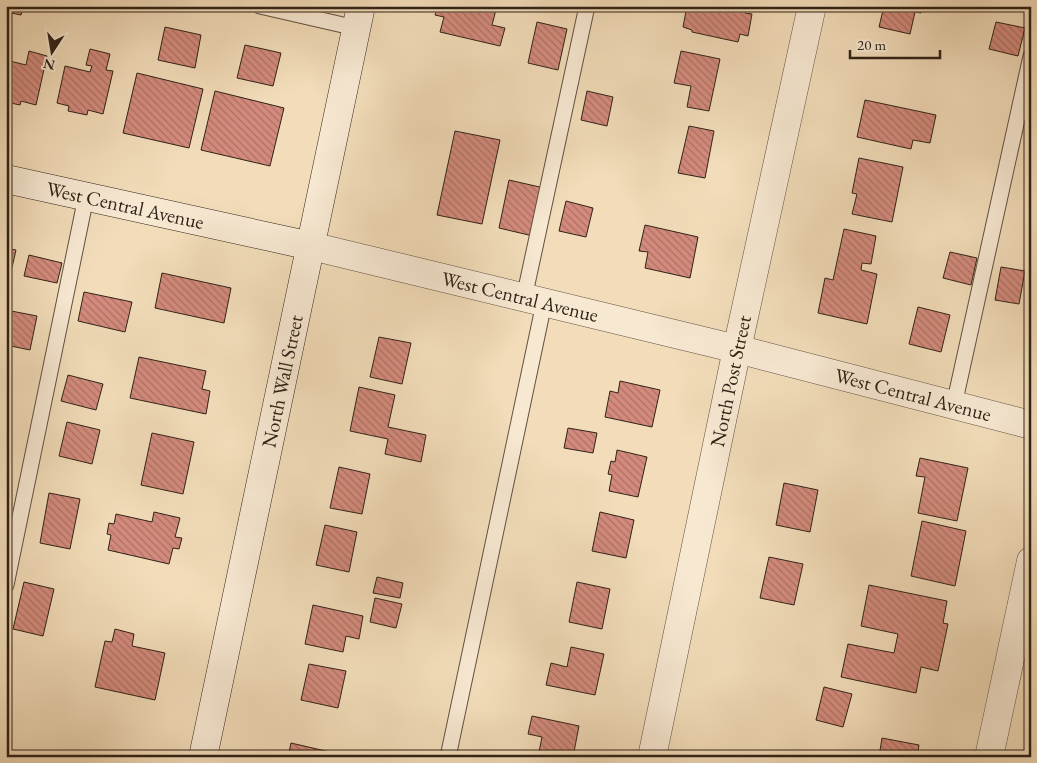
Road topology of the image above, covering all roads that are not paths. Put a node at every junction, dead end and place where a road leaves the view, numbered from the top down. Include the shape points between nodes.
1 (260, 6) edge
2 (587, 6) edge
3 (812, 6) edge
4 (358, 17) edge
5 (1031, 56) edge
6 (6, 179) edge
7 (86, 197) junction
8 (311, 246) junction
9 (534, 300) junction
10 (737, 349) junction
11 (954, 405) junction
12 (1031, 425) edge
13 (1031, 561) edge
14 (6, 585) edge
15 (202, 757) edge
16 (448, 757) edge
17 (652, 757) edge
18 (989, 757) edge

1 - 4 lane
2 - 9 lane
3 - 10 street, North Post Street
4 - 8 street, North Wall Street
5 - 11 lane
6 - 7 street, West Central Avenue
7 - 8 street, West Central Avenue
7 - 14 lane
8 - 9 street, West Central Avenue
8 - 15 street, North Wall Street
9 - 10 street, West Central Avenue
9 - 16 lane
10 - 11 street, West Central Avenue
10 - 17 street, North Post Street
11 - 12 street, West Central Avenue
13 - 18 street

